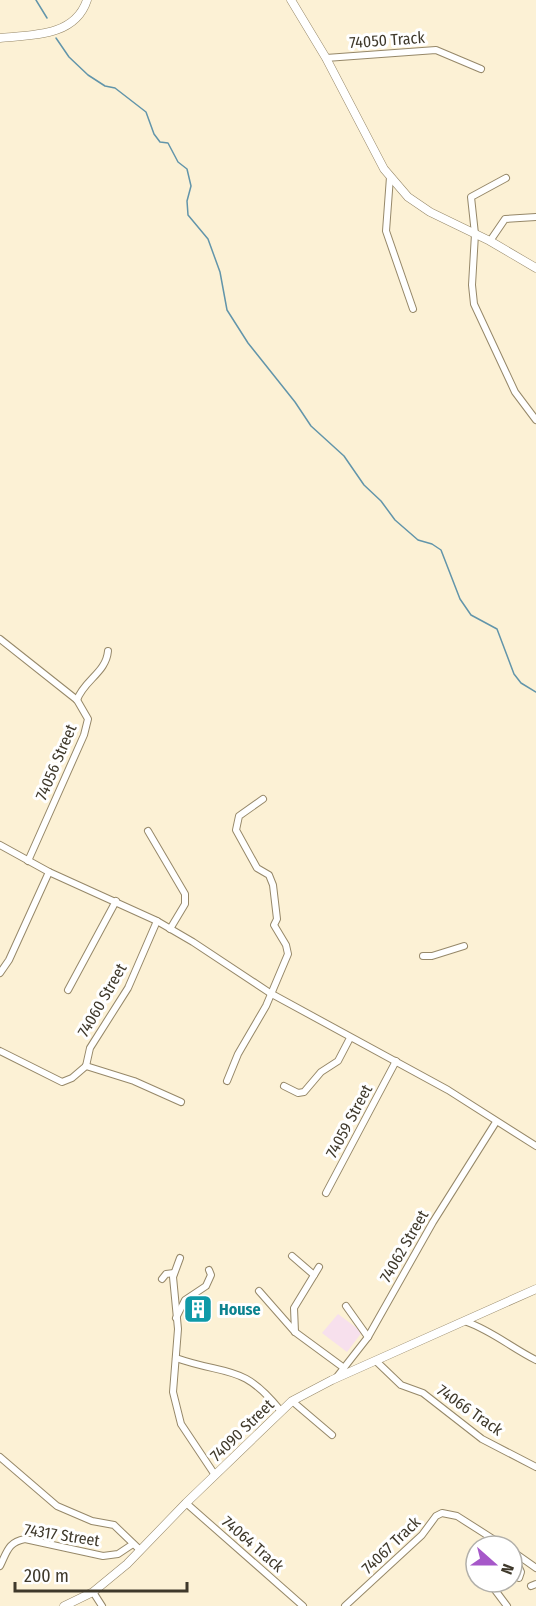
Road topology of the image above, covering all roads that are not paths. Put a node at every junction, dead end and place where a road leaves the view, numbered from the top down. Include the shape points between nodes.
1 (87, 0) edge
2 (291, 0) edge
3 (0, 38) edge
4 (326, 58) junction
5 (481, 69) dead end
6 (390, 177) junction
7 (506, 178) dead end
8 (536, 218) edge
9 (475, 234) junction
10 (490, 241) junction
11 (536, 268) edge
12 (413, 309) dead end
13 (536, 420) edge
14 (0, 639) edge
15 (108, 651) dead end
16 (77, 700) junction
17 (263, 799) dead end
18 (148, 831) dead end
19 (0, 845) edge
20 (28, 861) junction
21 (49, 872) junction
22 (116, 901) junction
23 (157, 921) junction
24 (170, 929) junction
25 (464, 946) dead end
26 (423, 956) dead end
27 (0, 973) edge
28 (68, 990) dead end
29 (270, 993) junction
30 (350, 1038) junction
31 (0, 1051) edge
32 (396, 1061) junction
33 (86, 1066) junction
34 (227, 1081) dead end
35 (284, 1086) dead end
36 (181, 1102) dead end
37 (496, 1122) junction
38 (536, 1136) edge
39 (533, 1144) edge
40 (326, 1193) dead end
41 (292, 1256) dead end
42 (180, 1258) dead end
43 (319, 1267) dead end
44 (211, 1272) dead end
45 (174, 1273) junction
46 (314, 1275) junction
47 (162, 1279) dead end
48 (536, 1289) edge
49 (259, 1291) dead end
50 (346, 1306) dead end
51 (175, 1319) junction
52 (467, 1322) junction
53 (295, 1332) junction
54 (368, 1337) junction
55 (357, 1353) junction
56 (176, 1358) junction
57 (536, 1360) edge
58 (376, 1361) junction
59 (344, 1368) junction
60 (360, 1368) junction
61 (332, 1380) junction
62 (292, 1401) junction
63 (280, 1410) junction
64 (332, 1435) dead end
65 (0, 1457) edge
66 (536, 1467) edge
67 (215, 1475) junction
68 (186, 1503) junction
69 (485, 1534) edge
70 (136, 1547) junction
71 (0, 1566) edge
72 (93, 1592) junction
73 (64, 1606) edge
74 (102, 1606) edge
75 (303, 1606) edge
76 (345, 1606) edge

1 - 3 street via 75,20 60,29
2 - 4 street
4 - 5 street, 74050 Track via 436,50
4 - 6 street
6 - 9 street via 408,197 430,212
6 - 12 street via 386,231
7 - 9 street via 471,198
8 - 10 street via 505,219
9 - 10 street
9 - 13 street via 474,304 510,383
10 - 11 street
14 - 16 street
15 - 16 street via 104,666 81,690
16 - 20 street, 74056 Street via 86,713 87,726
17 - 29 street via 239,816 235,824 257,868 269,875 276,893 274,925 288,954
18 - 24 street via 186,900
19 - 20 street
20 - 21 street
21 - 22 street
21 - 27 street
22 - 23 street
22 - 28 street
23 - 24 street
23 - 33 street, 74060 Street via 128,988 90,1048
24 - 29 street
25 - 26 street
29 - 30 street
29 - 34 street
30 - 32 street
30 - 35 street via 339,1061 321,1072 304,1092
31 - 33 street via 62,1082
32 - 37 street
32 - 40 street, 74059 Street
33 - 36 street
37 - 39 street
37 - 54 street, 74062 Street
38 - 39 street
41 - 46 street
42 - 45 street
43 - 46 street
44 - 51 street via 206,1286 185,1300
45 - 47 street
45 - 51 street
46 - 53 street via 294,1308
48 - 52 street, 74090 Street
49 - 53 street
50 - 54 street
51 - 56 street
52 - 57 street
52 - 58 street, 74090 Street
53 - 59 street
54 - 55 street, 74062 Street
55 - 59 street, 74062 Street
55 - 60 street
56 - 63 street via 240,1374 265,1392
56 - 67 street via 172,1392 177,1414 192,1444
58 - 60 street, 74090 Street
58 - 66 street, 74066 Track via 401,1385 423,1393 482,1438
59 - 61 street, 74062 Street
60 - 61 street, 74090 Street
61 - 62 street, 74090 Street
62 - 63 street, 74090 Street
62 - 64 street
63 - 67 street, 74090 Street
65 - 70 street via 57,1506 114,1526
67 - 68 street, 74090 Street
68 - 70 street, 74090 Street
68 - 75 street, 74064 Track
69 - 76 street, 74067 Track via 447,1512 436,1516 422,1535
70 - 71 street, 74317 Street via 104,1556 25,1539 9,1545
70 - 72 street, 74090 Street
72 - 73 street, 74090 Street
72 - 74 street

